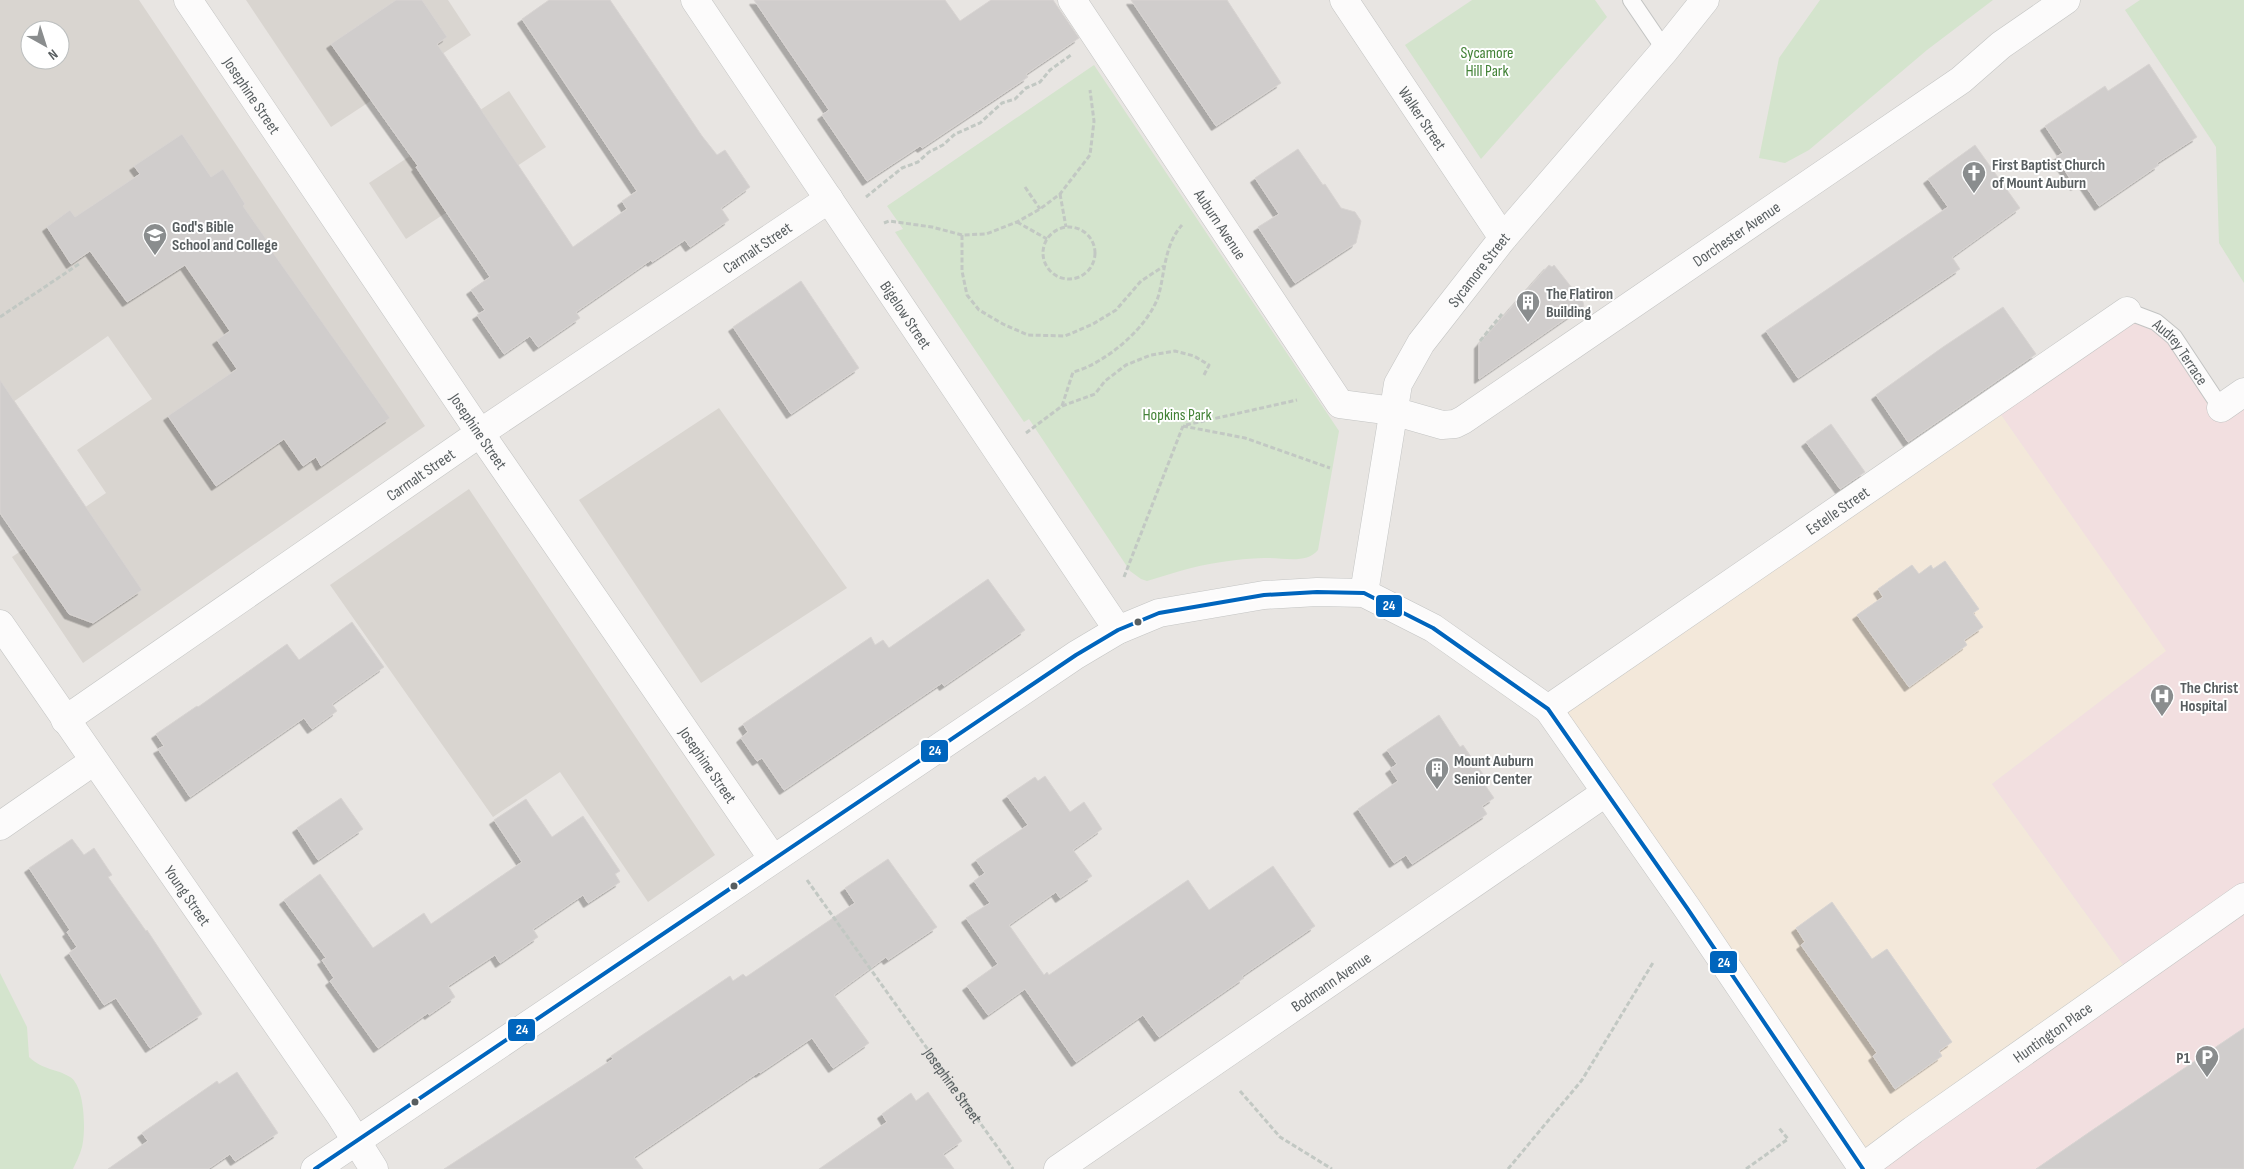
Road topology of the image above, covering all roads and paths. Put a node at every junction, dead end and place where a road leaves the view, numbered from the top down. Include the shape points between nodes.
1 (188, 0) edge
2 (695, 0) edge
3 (1072, 0) edge
4 (1344, 0) edge
5 (1632, 0) edge
6 (1705, 0) edge
7 (2066, 0) edge
8 (1079, 50) dead end
9 (1665, 50) junction
10 (1089, 86) dead end
11 (1025, 187) dead end
12 (1060, 194) junction
13 (865, 198) dead end
14 (829, 199) junction
15 (1040, 209) junction
16 (1185, 221) dead end
17 (1017, 222) junction
18 (883, 225) dead end
19 (1066, 227) junction
20 (962, 235) junction
21 (1503, 238) junction
22 (1047, 239) junction
23 (79, 264) dead end
24 (1164, 266) junction
25 (2127, 311) joint
26 (1502, 314) dead end
27 (0, 317) edge
28 (1480, 341) dead end
29 (1204, 375) dead end
30 (2244, 392) edge
31 (1302, 399) dead end
32 (1062, 406) junction
33 (2221, 408) joint
34 (1394, 411) junction
35 (1183, 426) junction
36 (480, 433) junction
37 (1024, 435) dead end
38 (1330, 468) dead end
39 (1124, 577) dead end
40 (1364, 593) junction
41 (0, 624) edge
42 (1118, 630) junction
43 (1548, 709) junction
44 (65, 720) junction
45 (94, 761) junction
46 (1605, 793) junction
47 (0, 826) edge
48 (773, 859) junction
49 (807, 880) dead end
50 (2244, 898) edge
51 (1654, 961) dead end
52 (1240, 1091) dead end
53 (1779, 1128) dead end
54 (357, 1141) junction
55 (315, 1169) edge
56 (374, 1169) edge
57 (1013, 1169) edge
58 (1058, 1169) edge
59 (1332, 1169) edge
60 (1508, 1169) edge
61 (1746, 1169) edge
62 (1862, 1169) edge

1 - 36 street, Josephine Street
2 - 14 street, Bigelow Street
3 - 34 street, Auburn Avenue via 1340,404
4 - 21 street, Walker Street
5 - 9 lane
6 - 9 street, Sycamore Street
7 - 34 street, Dorchester Avenue via 2002,45 1961,80 1463,420 1442,425
8 - 13 path via 1050,70 1040,82 1026,88 1015,99 1002,103 980,123 955,134 918,162 902,168
9 - 21 street, Sycamore Street
10 - 12 path via 1094,122 1090,155
11 - 15 path
12 - 15 path
12 - 19 path
14 - 36 street, Carmalt Street
14 - 42 street, Bigelow Street
15 - 17 path
16 - 24 path via 1173,236
17 - 20 path via 986,234
17 - 22 path
18 - 20 path via 889,221
19 - 22 path via 1054,231
19 - 22 path via 1084,230 1094,242 1095,261 1086,274 1070,280 1053,274 1045,264 1043,250
20 - 24 path via 962,271 967,295 979,310 1028,335 1065,336 1093,324 1116,310 1141,281
21 - 34 street, Sycamore Street via 1421,342 1398,384
23 - 27 path
24 - 32 path via 1158,296 1148,317 1133,334 1105,356 1073,372
25 - 33 lane, Audrey Terrace via 2156,322 2174,337
25 - 43 street, Estelle Street
26 - 28 path
29 - 32 path via 1210,365 1194,356 1175,351 1151,355 1126,365 1105,381 1095,394
30 - 33 street
31 - 35 path
32 - 37 path
34 - 40 street, Sycamore Street
35 - 38 path via 1245,438
35 - 39 path
36 - 44 street, Carmalt Street
36 - 48 street, Josephine Street
40 - 42 street via 1264,595 1159,614
40 - 43 street via 1434,628
41 - 44 street, Young Street
42 - 48 street via 1068,660
43 - 46 street
44 - 45 street, Young Street
45 - 47 street
45 - 54 street, Young Street
46 - 58 street, Bodmann Avenue
46 - 62 street via 1687,908
48 - 54 street
49 - 57 path, Josephine Street
50 - 62 street, Huntington Place
51 - 60 path via 1582,1080
52 - 59 path via 1280,1137
53 - 61 path via 1788,1139
54 - 55 street
54 - 56 street, Young Street

